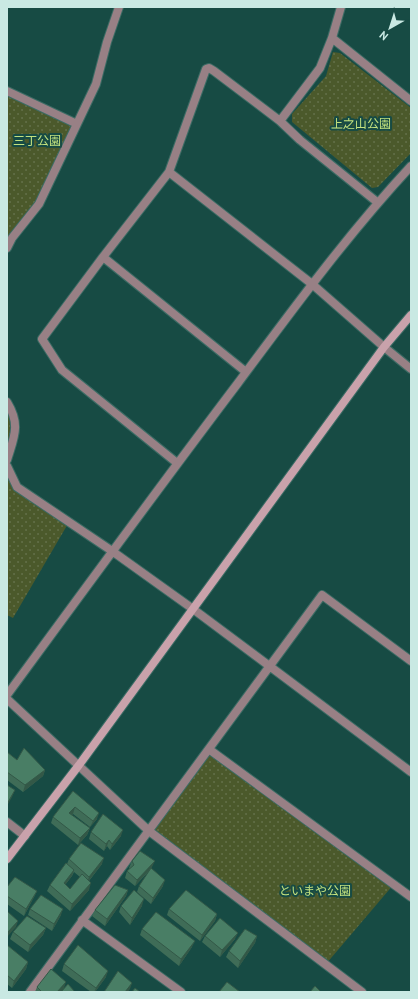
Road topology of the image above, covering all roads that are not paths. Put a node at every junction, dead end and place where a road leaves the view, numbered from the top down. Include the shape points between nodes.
1 (119, 7) edge
2 (341, 7) edge
3 (332, 38) junction
4 (7, 91) edge
5 (411, 101) edge
6 (280, 121) junction
7 (77, 124) junction
8 (411, 166) edge
9 (169, 172) junction
10 (377, 202) junction
11 (7, 248) edge
12 (103, 257) junction
13 (312, 284) junction
14 (411, 315) edge
15 (384, 347) junction
16 (411, 369) edge
17 (246, 372) junction
18 (7, 402) edge
19 (7, 460) edge
20 (177, 463) junction
21 (7, 466) edge
22 (112, 551) junction
23 (193, 609) junction
24 (411, 661) edge
25 (270, 666) junction
26 (7, 695) edge
27 (7, 699) edge
28 (210, 750) junction
29 (79, 764) junction
30 (411, 772) edge
31 (7, 822) edge
32 (149, 831) junction
33 (25, 836) junction
34 (7, 859) edge
35 (411, 898) edge
36 (82, 920) junction
37 (30, 992) edge
38 (181, 992) edge
39 (362, 992) edge

1 - 7 street via 96,84
2 - 3 street
3 - 5 street
3 - 6 street via 320,68
4 - 7 street
6 - 9 street via 214,71 206,68
6 - 10 street
7 - 11 street via 40,204
8 - 10 street
9 - 12 street
9 - 13 street
10 - 13 street
12 - 17 street
12 - 20 street via 42,339 62,370
13 - 15 street
13 - 17 street
14 - 15 street
15 - 16 street
15 - 23 street
17 - 20 street
18 - 19 street via 13,412 16,431
20 - 22 street
21 - 22 street via 17,487
22 - 23 street
22 - 26 street
23 - 25 street
23 - 29 street
24 - 25 street via 322,595
25 - 28 street
25 - 30 street
27 - 29 street
28 - 32 street
28 - 35 street
29 - 32 street
29 - 33 street
31 - 33 street
32 - 36 street
32 - 39 street
33 - 34 street
36 - 37 street
36 - 38 street

